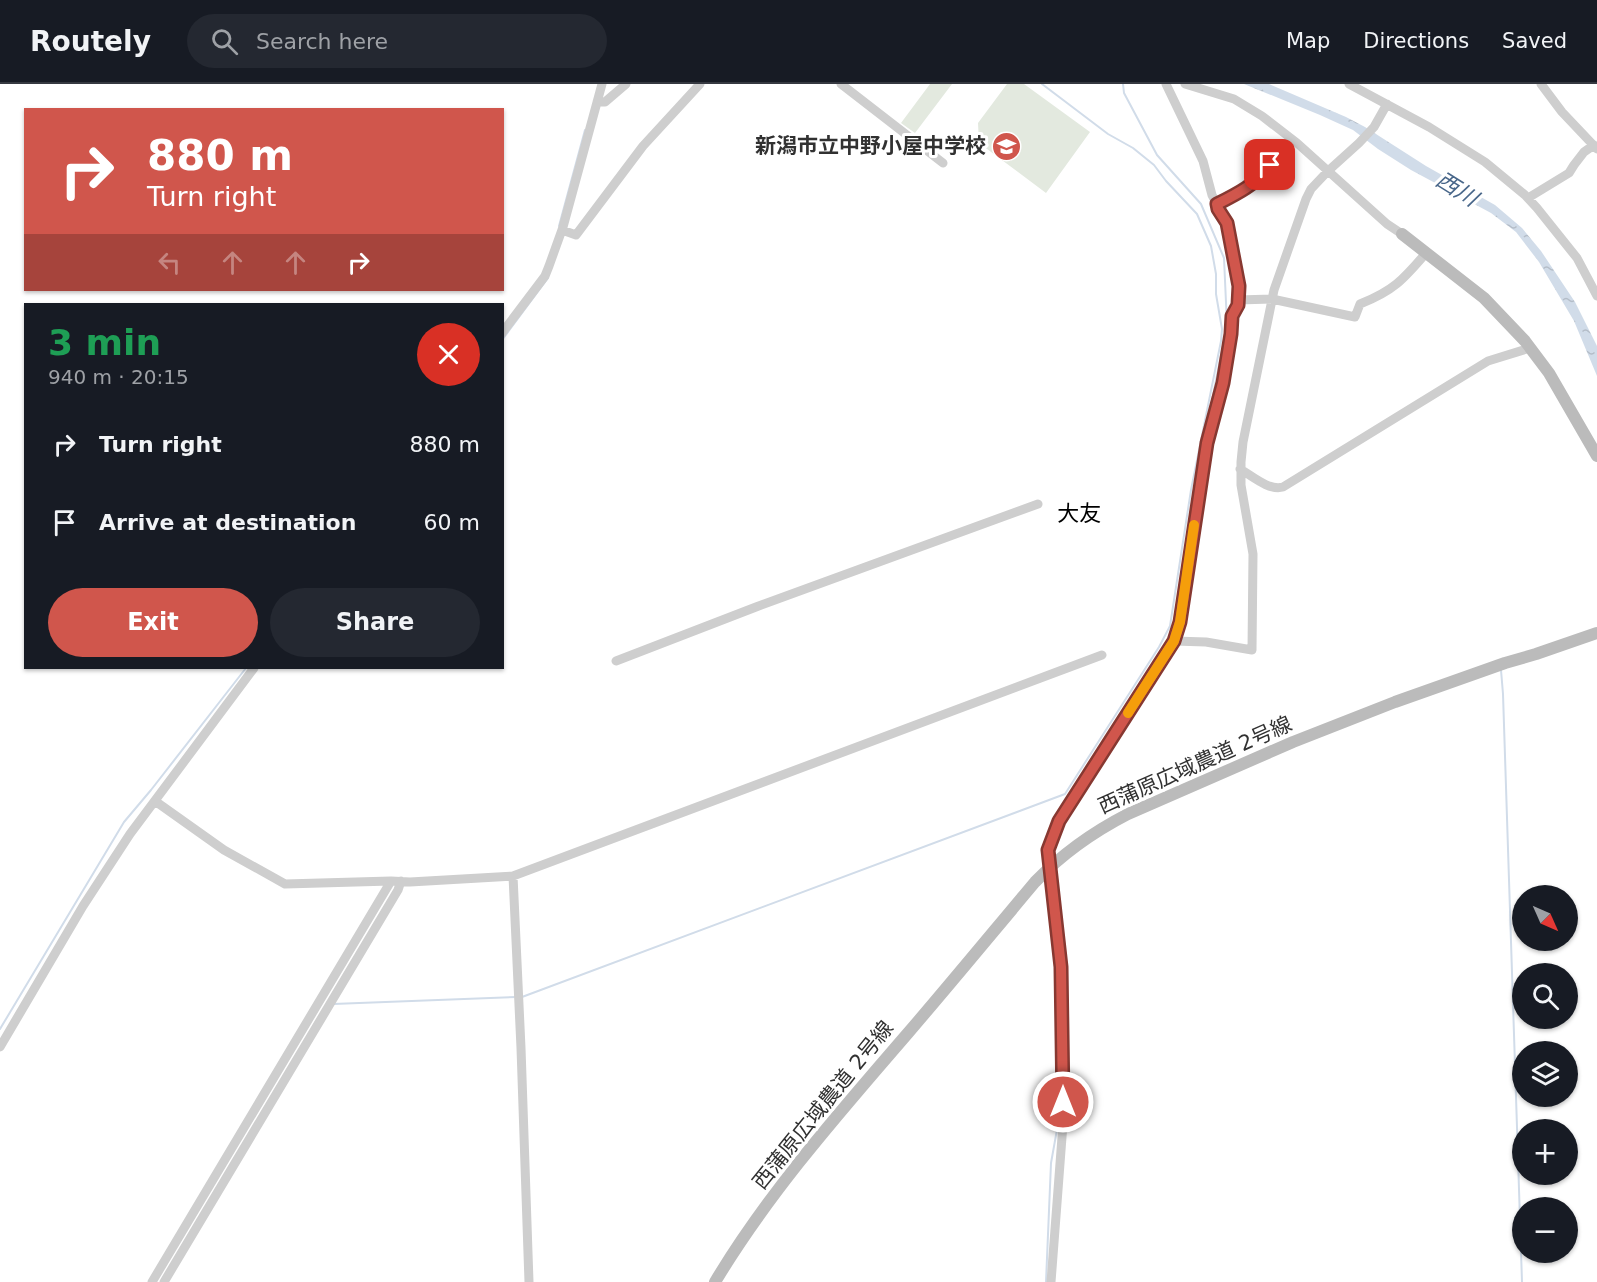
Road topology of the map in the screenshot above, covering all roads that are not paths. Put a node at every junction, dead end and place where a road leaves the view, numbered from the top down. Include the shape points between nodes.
1 (602, 84) edge
2 (626, 84) edge
3 (700, 84) edge
4 (841, 84) edge
5 (1166, 84) edge
6 (1185, 84) edge
7 (1348, 84) edge
8 (1541, 84) edge
9 (597, 102) junction
10 (1388, 104) junction
11 (1290, 139) junction
12 (1596, 147) edge
13 (943, 163) dead end
14 (1328, 171) junction
15 (1528, 198) junction
16 (1217, 204) junction
17 (562, 230) junction
18 (1402, 234) joint
19 (1426, 253) junction
20 (1597, 296) edge
21 (1272, 299) junction
22 (1238, 300) junction
23 (504, 330) edge
24 (1530, 348) junction
25 (1597, 456) edge
26 (1240, 469) junction
27 (1038, 504) dead end
28 (1597, 633) edge
29 (1174, 641) junction
30 (1102, 655) dead end
31 (616, 661) dead end
32 (253, 669) edge
33 (155, 801) junction
34 (1049, 867) junction
35 (513, 876) junction
36 (396, 881) junction
37 (0, 1047) edge
38 (152, 1282) edge
39 (164, 1282) edge
40 (529, 1282) edge
41 (715, 1282) edge
42 (1051, 1282) edge

1 - 9 street
2 - 9 street via 605,102
3 - 17 street via 643,146 576,235
4 - 13 street
5 - 16 street via 1203,161
6 - 11 street via 1234,99
7 - 10 street
8 - 12 street
9 - 17 street
10 - 14 street via 1374,127
10 - 15 street via 1485,162
11 - 14 street
11 - 16 street via 1262,175 1242,192
12 - 15 street via 1584,152 1569,173
14 - 18 street
14 - 21 street via 1306,199
15 - 20 street via 1577,258
16 - 22 street via 1227,223
17 - 23 street via 544,276
18 - 19 street
19 - 21 street via 1404,279 1381,296 1360,304 1355,317
19 - 24 street via 1484,298
21 - 22 street
21 - 26 street
22 - 29 street via 1207,443
24 - 25 street via 1550,373
24 - 26 street via 1488,361 1283,487 1272,487
26 - 29 street via 1252,554 1252,650
27 - 31 street
28 - 34 street, 西蒲原広域農道 2号線 via 1435,687 1293,742 1110,823
29 - 34 street via 1059,821 1048,850
30 - 35 street
32 - 33 street
33 - 36 street via 224,850 285,884
33 - 37 street via 83,906
34 - 41 street, 西蒲原広域農道 2号線 via 851,1099 773,1196
34 - 42 street via 1061,967 1063,1124
35 - 36 street
35 - 40 street
36 - 38 street
36 - 39 street via 398,890

